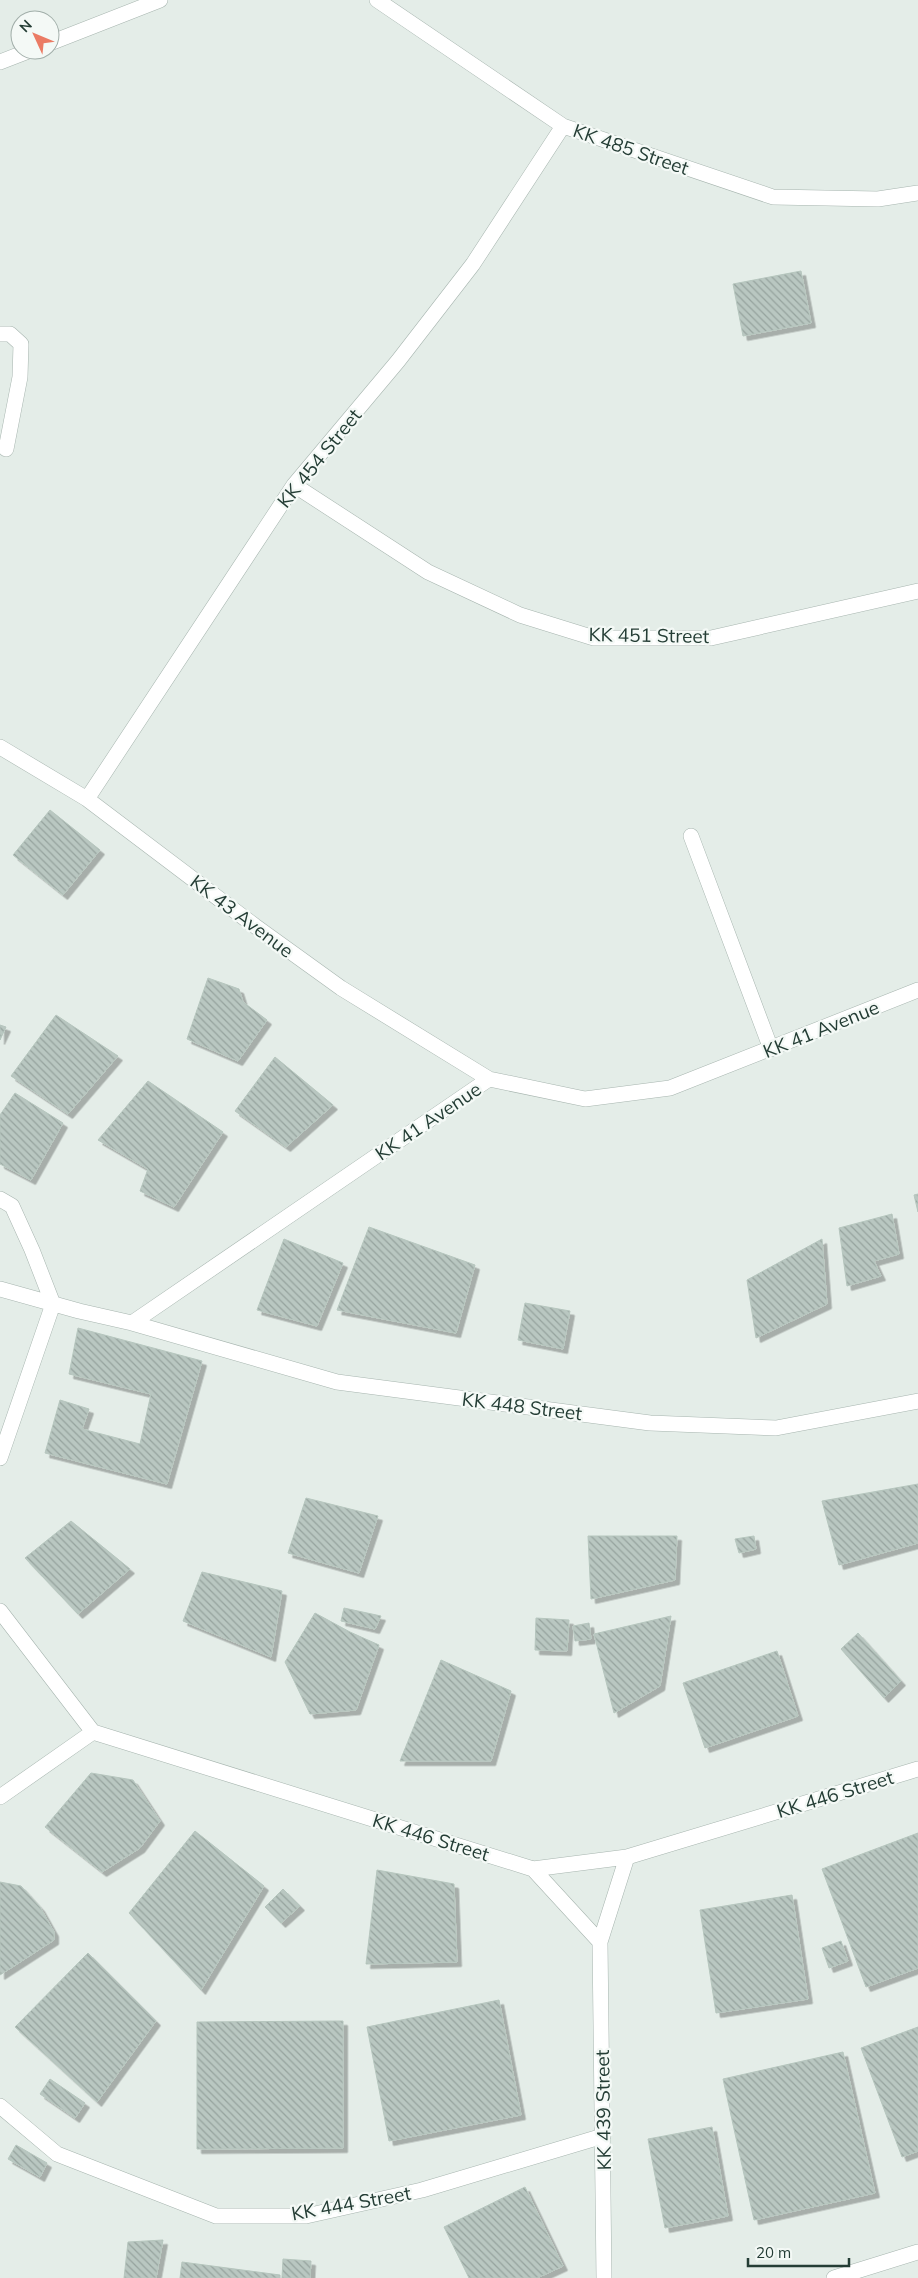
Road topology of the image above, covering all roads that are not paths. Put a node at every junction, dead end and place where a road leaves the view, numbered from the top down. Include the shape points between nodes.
1 (160, 0) edge
2 (377, 0) edge
3 (60, 39) edge
4 (563, 126) junction
5 (918, 193) edge
6 (0, 334) edge
7 (6, 448) dead end
8 (294, 485) junction
9 (918, 592) edge
10 (0, 747) edge
11 (87, 799) junction
12 (691, 836) dead end
13 (918, 990) edge
14 (771, 1048) junction
15 (489, 1079) junction
16 (0, 1199) edge
17 (0, 1289) edge
18 (53, 1304) junction
19 (132, 1323) junction
20 (918, 1401) edge
21 (0, 1458) edge
22 (0, 1611) edge
23 (93, 1732) junction
24 (918, 1769) edge
25 (0, 1797) edge
26 (627, 1857) junction
27 (534, 1870) junction
28 (600, 1942) junction
29 (0, 2106) edge
30 (603, 2136) junction
31 (918, 2252) edge
32 (604, 2278) edge
33 (834, 2278) edge

1 - 3 street
2 - 4 street, KK 485 Street
4 - 5 street, KK 485 Street via 773,197 878,199
4 - 8 street, KK 454 Street via 473,264 398,361
6 - 7 street via 10,334 21,344 20,377
8 - 9 street, KK 451 Street via 428,572 520,615 594,638 711,638
8 - 11 street, KK 454 Street
10 - 11 street, KK 43 Avenue
11 - 15 street, KK 43 Avenue via 341,988
12 - 14 street
13 - 14 street, KK 41 Avenue
14 - 15 street, KK 41 Avenue via 670,1088 585,1100
15 - 19 street, KK 41 Avenue
16 - 18 street via 12,1206
17 - 18 street
18 - 19 street
18 - 21 street
19 - 20 street, KK 448 Street via 337,1382 650,1423 776,1428
22 - 23 street
23 - 25 street
23 - 27 street, KK 446 Street
24 - 26 street, KK 446 Street
26 - 27 street, KK 446 Street
26 - 28 street, KK 439 Street
27 - 28 street
28 - 30 street, KK 439 Street
29 - 30 street, KK 444 Street via 56,2154 216,2216 306,2216 422,2190
30 - 32 street, KK 439 Street
31 - 33 street

